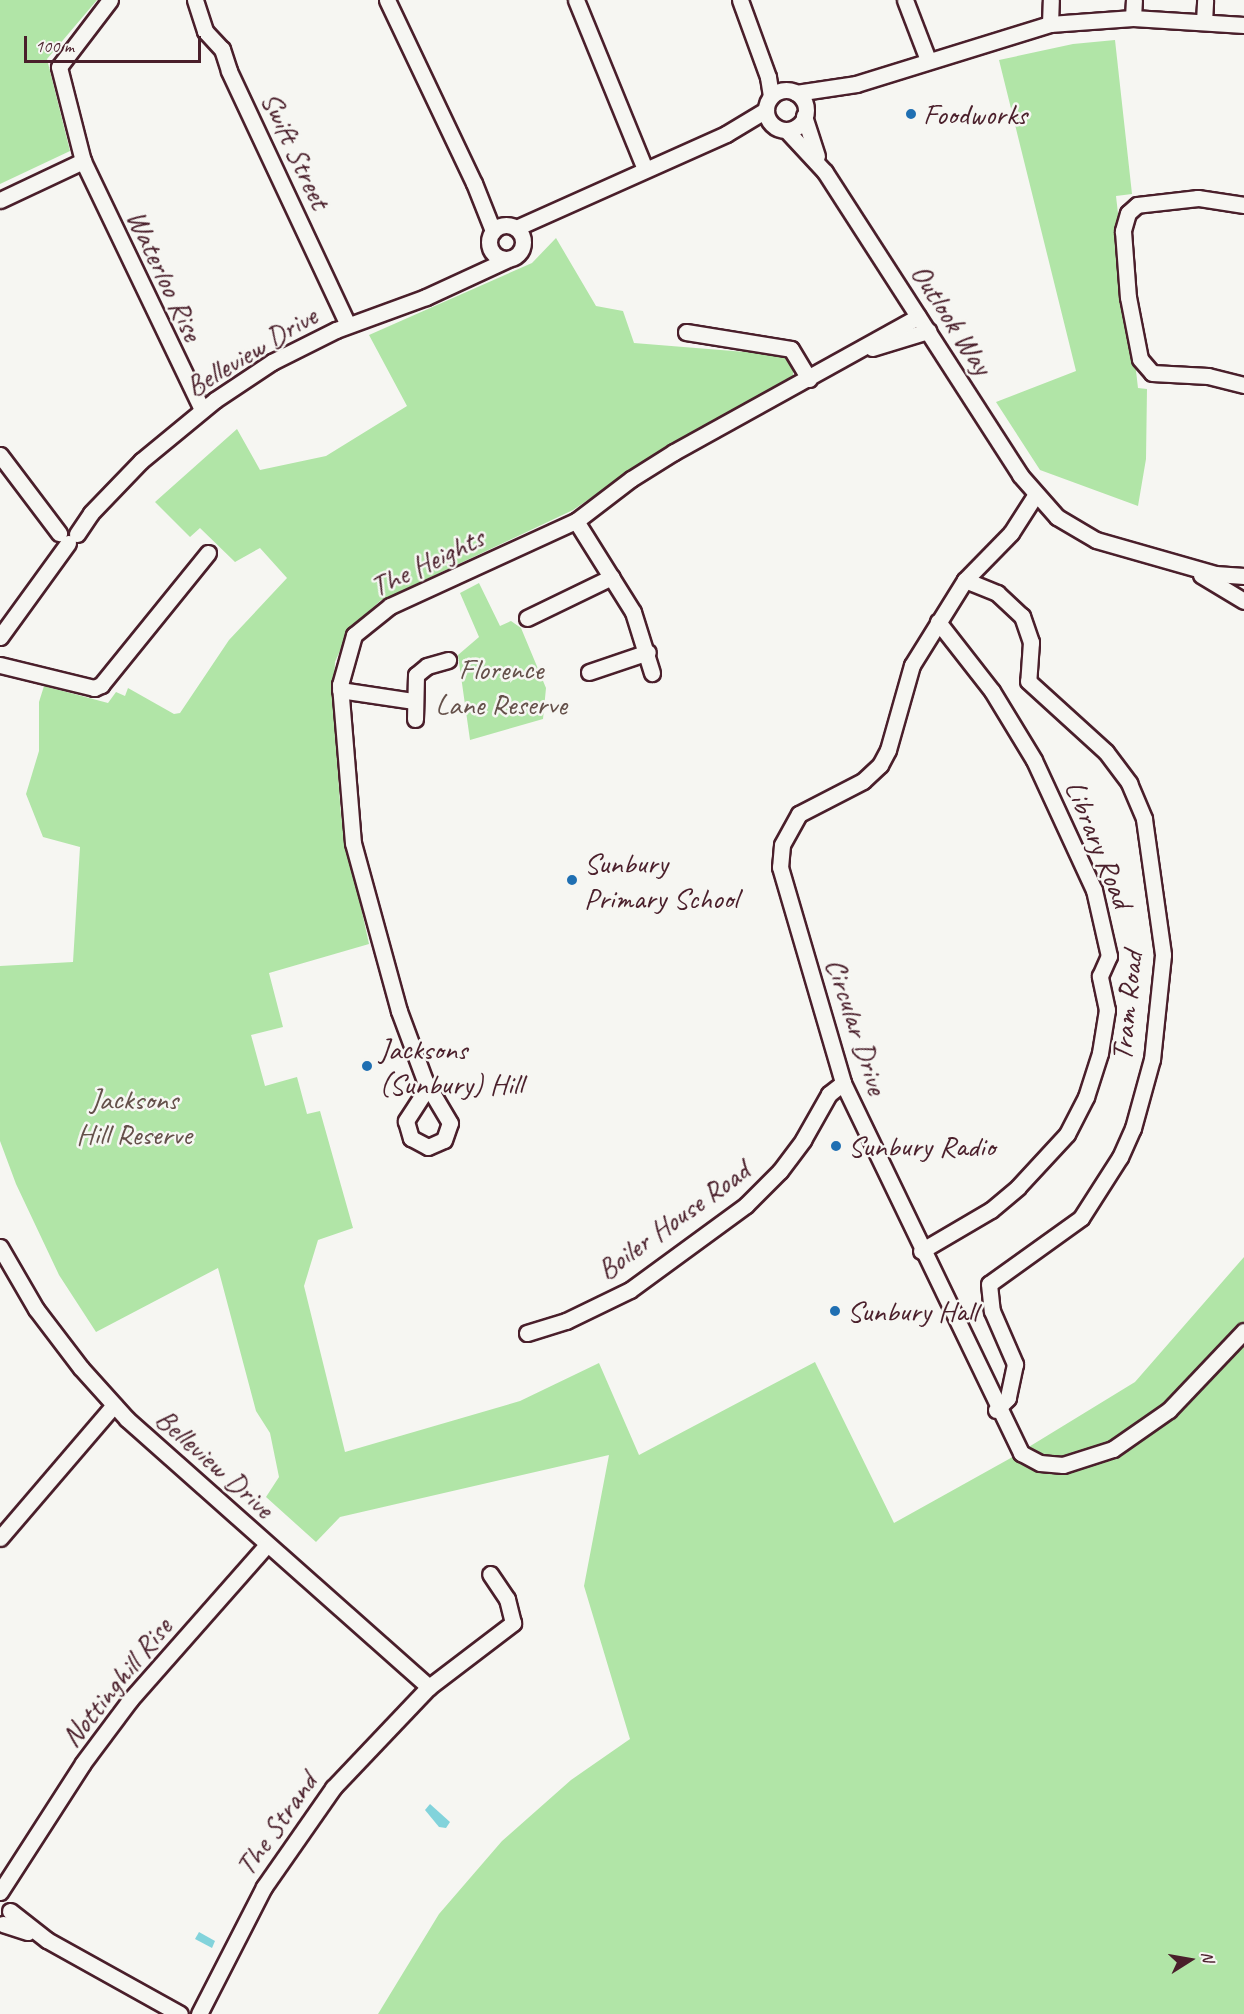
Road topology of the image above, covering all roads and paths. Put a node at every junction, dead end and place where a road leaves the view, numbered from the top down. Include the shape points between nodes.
1 (110, 0) edge
2 (195, 0) edge
3 (387, 0) edge
4 (576, 0) edge
5 (740, 0) edge
6 (905, 0) edge
7 (1051, 0) edge
8 (1134, 0) edge
9 (1205, 0) edge
10 (1133, 18) junction
11 (1204, 22) junction
12 (1050, 24) junction
13 (1244, 25) edge
14 (928, 60) junction
15 (856, 84) junction
16 (779, 97) junction
17 (805, 115) junction
18 (781, 128) junction
19 (726, 134) junction
20 (83, 161) junction
21 (645, 169) junction
22 (825, 172) junction
23 (474, 183) junction
24 (0, 200) edge
25 (1244, 206) edge
26 (557, 213) junction
27 (512, 226) junction
28 (491, 238) junction
29 (523, 247) junction
30 (507, 260) junction
31 (467, 279) junction
32 (918, 317) junction
33 (348, 325) junction
34 (928, 331) junction
35 (686, 332) dead end
36 (863, 350) junction
37 (809, 379) junction
38 (1244, 385) edge
39 (202, 409) junction
40 (0, 455) edge
41 (1036, 494) junction
42 (576, 521) junction
43 (67, 533) junction
44 (208, 554) dead end
45 (1174, 562) junction
46 (1244, 576) edge
47 (612, 577) junction
48 (965, 580) junction
49 (1244, 601) edge
50 (527, 618) dead end
51 (939, 622) junction
52 (0, 638) edge
53 (648, 652) junction
54 (448, 660) dead end
55 (0, 664) edge
56 (589, 672) dead end
57 (652, 673) dead end
58 (340, 690) junction
59 (414, 701) junction
60 (415, 719) dead end
61 (425, 1081) dead end
62 (843, 1083) junction
63 (0, 1247) edge
64 (921, 1251) junction
65 (1244, 1330) edge
66 (527, 1333) dead end
67 (114, 1404) junction
68 (996, 1410) junction
69 (0, 1538) edge
70 (266, 1546) junction
71 (490, 1574) dead end
72 (429, 1687) junction
73 (21, 1862) junction
74 (0, 1892) edge
75 (4, 1913) edge
76 (180, 2014) edge
77 (199, 2014) edge

1 - 20 street, Waterloo Rise via 58,67
2 - 33 street, Swift Street via 205,31 222,49 228,71
3 - 23 street
4 - 21 street
5 - 16 street
6 - 14 street
7 - 12 street
8 - 10 street
9 - 11 street
10 - 11 street
10 - 12 street
11 - 13 street
12 - 14 street
14 - 15 street
15 - 16 street
15 - 17 street
16 - 17 street, Outlook Way
16 - 18 street, Outlook Way
16 - 19 street
17 - 18 street via 799,124
17 - 22 street, Outlook Way
18 - 19 street
18 - 22 street, Outlook Way
19 - 21 street
20 - 24 street
20 - 39 street, Waterloo Rise
21 - 26 street
22 - 32 street, Outlook Way
23 - 27 street via 490,208
23 - 28 street
25 - 38 street via 1198,198 1137,205 1128,213 1123,231 1128,297 1140,360 1152,373 1208,376
26 - 27 street
26 - 29 street via 531,231
27 - 28 street
27 - 29 street via 522,236
28 - 30 street via 497,257
28 - 31 street
29 - 30 street via 517,256
30 - 31 street, Belleview Drive
31 - 33 street, Belleview Drive
32 - 34 street, Outlook Way
32 - 36 street, The Heights via 887,332
33 - 39 street, Belleview Drive via 272,362
34 - 36 street, The Heights
34 - 41 street, Outlook Way
35 - 37 street via 791,349
36 - 37 street, The Heights
37 - 42 street, The Heights via 659,462
39 - 43 street, Belleview Drive
40 - 43 street via 42,512
41 - 45 street, Outlook Way via 1113,544
41 - 48 street, Circular Drive via 1011,533
42 - 47 street
42 - 58 street, The Heights via 376,615 349,645
43 - 52 street, Belleview Drive
44 - 55 street via 101,685 94,688
45 - 46 street, Outlook Way via 1215,574
45 - 49 street, Outlook Way
47 - 50 street
47 - 53 street via 633,612
48 - 51 street, Circular Drive
48 - 68 street, Tram Road via 997,593 1022,616 1031,642 1028,681 1106,752 1130,783 1144,819 1163,955 1156,1036 1133,1128 1120,1157 1081,1218 989,1284 992,1311 1015,1364 1008,1398
51 - 62 street, Circular Drive via 906,677 888,750 880,765 863,781 799,814 782,845 780,867
51 - 64 street, Library Road via 992,691 1034,760 1095,890 1109,956 1100,976 1107,1010 1100,1053 1086,1097 1067,1134 991,1210
53 - 56 street
53 - 57 street
54 - 59 street via 418,672
58 - 59 street
58 - 61 street, The Heights via 345,778 360,874 399,1011
59 - 60 street
62 - 64 street, Circular Drive
62 - 66 street, Boiler House Road via 829,1094 780,1171 746,1205 630,1290 566,1321
63 - 67 street, Belleview Drive via 36,1309
64 - 68 street, Circular Drive
65 - 68 street, Circular Drive via 1193,1388 1152,1425 1087,1460 1053,1465 1030,1459 1014,1444
67 - 69 street
67 - 70 street, Belleview Drive
70 - 72 street, Belleview Drive
70 - 73 street, Nottinghill Rise via 130,1700 77,1772
71 - 72 street, The Strand via 507,1599 513,1623
72 - 77 street, The Strand via 333,1788 313,1816 264,1887
73 - 74 street, Nottinghill Rise
73 - 75 street, Nottinghill Rise
75 - 76 street

